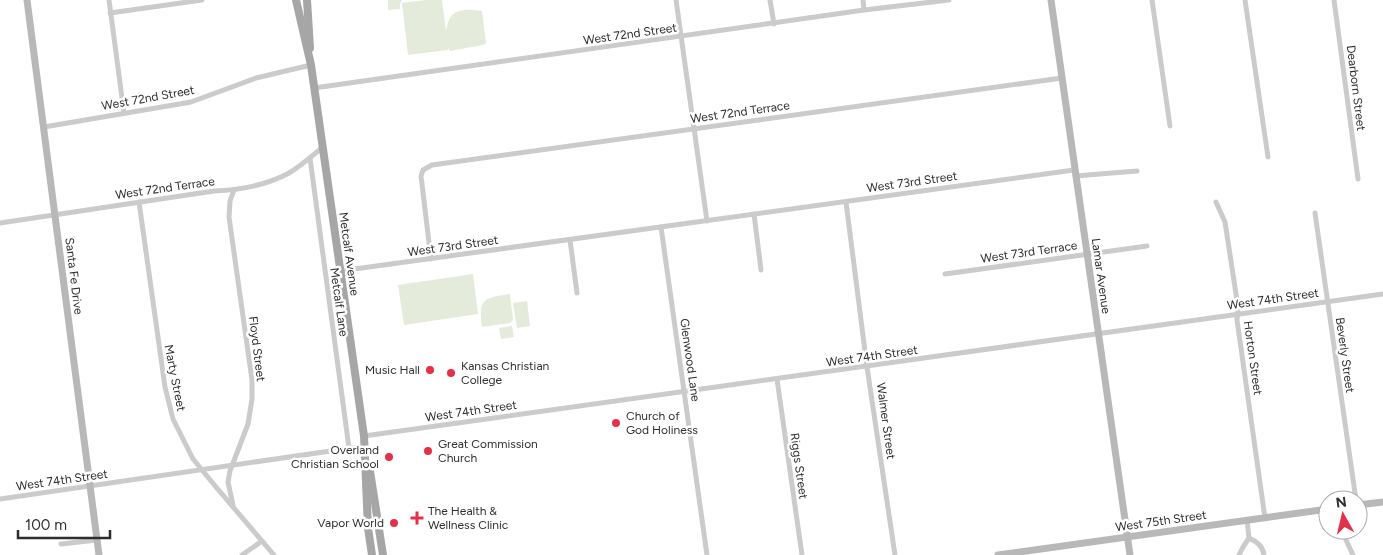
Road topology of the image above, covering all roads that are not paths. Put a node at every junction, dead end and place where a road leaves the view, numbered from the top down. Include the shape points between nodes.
1 (27, 0) edge
2 (108, 0) edge
3 (202, 0) edge
4 (296, 0) edge
5 (307, 0) edge
6 (676, 0) edge
7 (770, 0) edge
8 (863, 0) edge
9 (949, 0) edge
10 (1051, 0) edge
11 (1152, 0) edge
12 (1245, 0) edge
13 (1334, 0) edge
14 (864, 10) junction
15 (110, 13) junction
16 (774, 24) junction
17 (681, 37) junction
18 (311, 65) junction
19 (1062, 78) junction
20 (314, 88) junction
21 (124, 113) junction
22 (1170, 126) dead end
23 (44, 127) junction
24 (694, 129) junction
25 (323, 147) junction
26 (1268, 157) dead end
27 (310, 158) junction
28 (1137, 171) dead end
29 (1075, 173) junction
30 (1358, 179) dead end
31 (234, 190) junction
32 (138, 202) junction
33 (846, 202) junction
34 (1216, 202) dead end
35 (1315, 213) dead end
36 (754, 214) junction
37 (54, 215) junction
38 (707, 221) junction
39 (0, 223) edge
40 (661, 227) junction
41 (570, 240) junction
42 (1147, 246) dead end
43 (1087, 255) junction
44 (431, 259) junction
45 (761, 270) dead end
46 (340, 271) junction
47 (945, 274) dead end
48 (577, 293) dead end
49 (1383, 294) edge
50 (1328, 302) junction
51 (1237, 314) junction
52 (1098, 334) junction
53 (867, 367) junction
54 (777, 379) junction
55 (684, 392) junction
56 (364, 436) junction
57 (365, 446) junction
58 (349, 448) junction
59 (233, 464) junction
60 (201, 470) junction
61 (90, 486) junction
62 (1355, 490) edge
63 (0, 499) edge
64 (1383, 502) edge
65 (1368, 504) edge
66 (233, 507) junction
67 (1318, 510) edge
68 (1265, 518) junction
69 (1247, 520) junction
70 (1127, 537) junction
71 (1249, 538) junction
72 (97, 540) junction
73 (1347, 540) edge
74 (262, 541) junction
75 (61, 544) dead end
76 (99, 555) edge
77 (242, 555) edge
78 (274, 555) edge
79 (372, 555) edge
80 (383, 555) edge
81 (707, 555) edge
82 (802, 555) edge
83 (895, 555) edge
84 (998, 555) edge
85 (1130, 555) edge
86 (1239, 555) edge
87 (1264, 555) edge
88 (1353, 555) edge

1 - 23 street, Santa Fe Drive
2 - 15 street
3 - 15 street
4 - 18 main road, Metcalf Avenue
5 - 18 main road, Metcalf Avenue
6 - 17 street
7 - 16 street
8 - 14 street
9 - 14 street, West 72nd Street
10 - 19 street, Lamar Avenue
11 - 22 street
12 - 26 street
13 - 30 street, Dearborn Street
14 - 16 street, West 72nd Street
15 - 21 street
16 - 17 street, West 72nd Street
17 - 20 street, West 72nd Street
17 - 24 street
18 - 20 main road, Metcalf Avenue
18 - 21 street, West 72nd Street via 256,78 191,102
19 - 24 street, West 72nd Terrace
19 - 29 street, Lamar Avenue
20 - 25 main road, Metcalf Avenue
21 - 23 street, West 72nd Street
23 - 37 street, Santa Fe Drive
24 - 38 street
24 - 44 street, West 72nd Terrace via 436,164 423,170 421,181
25 - 27 street, West 72nd Terrace
25 - 46 main road, Metcalf Avenue
27 - 31 street, West 72nd Terrace via 279,178
27 - 58 street, Metcalf Lane
28 - 29 street, West 73rd Street
29 - 33 street, West 73rd Street
29 - 43 street, Lamar Avenue
31 - 32 street, West 72nd Terrace
31 - 59 street, Floyd Street via 229,217 252,399 248,424
32 - 37 street, West 72nd Terrace
32 - 60 street, Marty Street via 167,400 180,436
33 - 36 street, West 73rd Street
33 - 53 street, Walmer Street
34 - 51 street, Horton Street via 1225,222
35 - 50 street, Beverly Street
36 - 38 street, West 73rd Street
36 - 45 street
37 - 39 street, West 72nd Terrace
37 - 61 street, Santa Fe Drive
38 - 40 street, West 73rd Street
40 - 41 street, West 73rd Street
40 - 55 street, Glenwood Lane
41 - 44 street, West 73rd Street
41 - 48 street
42 - 43 street, West 73rd Terrace
43 - 47 street, West 73rd Terrace
43 - 52 street, Lamar Avenue
44 - 46 street, West 73rd Street
46 - 56 main road, Metcalf Avenue
49 - 50 street, West 74th Street
50 - 51 street, West 74th Street
50 - 62 street, Beverly Street
51 - 52 street, West 74th Street
51 - 68 street, Horton Street
52 - 53 street, West 74th Street
52 - 70 street, Lamar Avenue
53 - 54 street, West 74th Street
53 - 83 street, Walmer Street
54 - 55 street, West 74th Street
54 - 82 street, Riggs Street
55 - 56 street, West 74th Street
55 - 81 street, Glenwood Lane
56 - 57 main road, Metcalf Avenue
57 - 58 street, West 74th Street
57 - 79 main road, Metcalf Avenue
57 - 80 main road, Metcalf Avenue
58 - 59 street, West 74th Street
59 - 60 street, West 74th Street
59 - 66 street, Floyd Street via 228,482
60 - 61 street, West 74th Street
60 - 66 street, Marty Street
61 - 63 street, West 74th Street
61 - 72 street, Santa Fe Drive
64 - 65 street
66 - 74 street, Marty Street
67 - 68 street, West 75th Street
68 - 69 street, West 75th Street
69 - 70 street, West 75th Street
69 - 71 street
70 - 84 street, West 75th Street
70 - 85 street, Lamar Avenue
71 - 86 street
71 - 87 street via 1262,548
72 - 75 street
72 - 76 street, Santa Fe Drive
73 - 88 street
74 - 77 street
74 - 78 street, Marty Street

